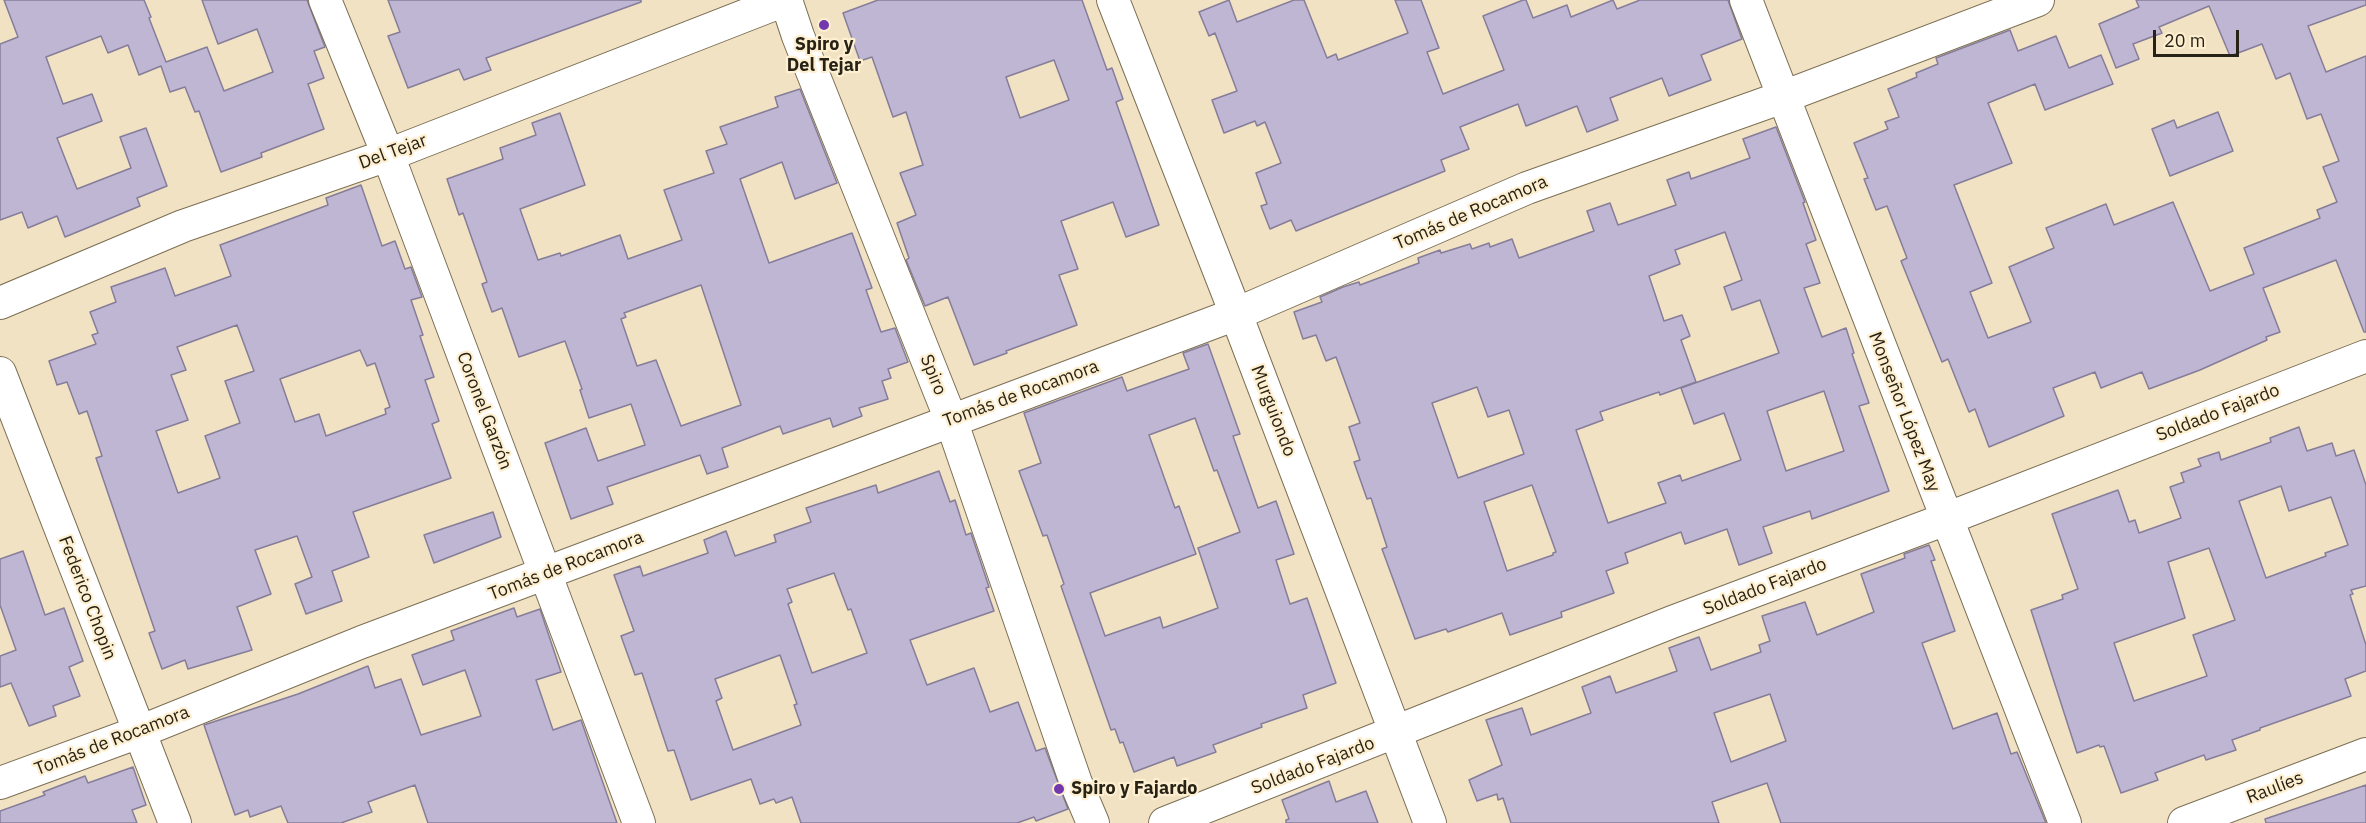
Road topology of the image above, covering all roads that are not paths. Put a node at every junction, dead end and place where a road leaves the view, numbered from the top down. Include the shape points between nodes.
1 (324, 0) edge
2 (785, 0) edge
3 (1113, 0) edge
4 (1746, 0) edge
5 (2038, 0) edge
6 (1783, 97) junction
7 (388, 155) junction
8 (0, 303) edge
9 (1236, 314) junction
10 (2366, 356) edge
11 (0, 373) edge
12 (951, 420) junction
13 (1946, 519) junction
14 (545, 574) junction
15 (140, 732) junction
16 (1395, 733) junction
17 (2366, 754) edge
18 (0, 783) edge
19 (175, 823) edge
20 (639, 823) edge
21 (1093, 823) edge
22 (1165, 823) edge
23 (1430, 823) edge
24 (2065, 823) edge
25 (2184, 823) edge

1 - 7 street, Coronel Garzón
2 - 7 street, Del Tejar
2 - 12 street, Spiro
3 - 9 street, Murguiondo
4 - 6 street, Monseñor López May
5 - 6 street, Tomás de Rocamora
6 - 9 street, Tomás de Rocamora via 1527,188
6 - 13 street, Monseñor López May
7 - 8 street, Del Tejar via 183,226
7 - 14 street, Coronel Garzón
9 - 12 street, Tomás de Rocamora
9 - 16 street, Murguiondo
10 - 13 street, Soldado Fajardo
11 - 15 street, Federico Chopin
12 - 14 street, Tomás de Rocamora
12 - 21 street, Spiro
13 - 16 street, Soldado Fajardo via 1672,622
13 - 24 street, Monseñor López May
14 - 15 street, Tomás de Rocamora via 362,642
14 - 20 street, Coronel Garzón
15 - 18 street, Tomás de Rocamora
15 - 19 street, Federico Chopin
16 - 22 street, Soldado Fajardo
16 - 23 street, Murguiondo
17 - 25 street, Raulíes

